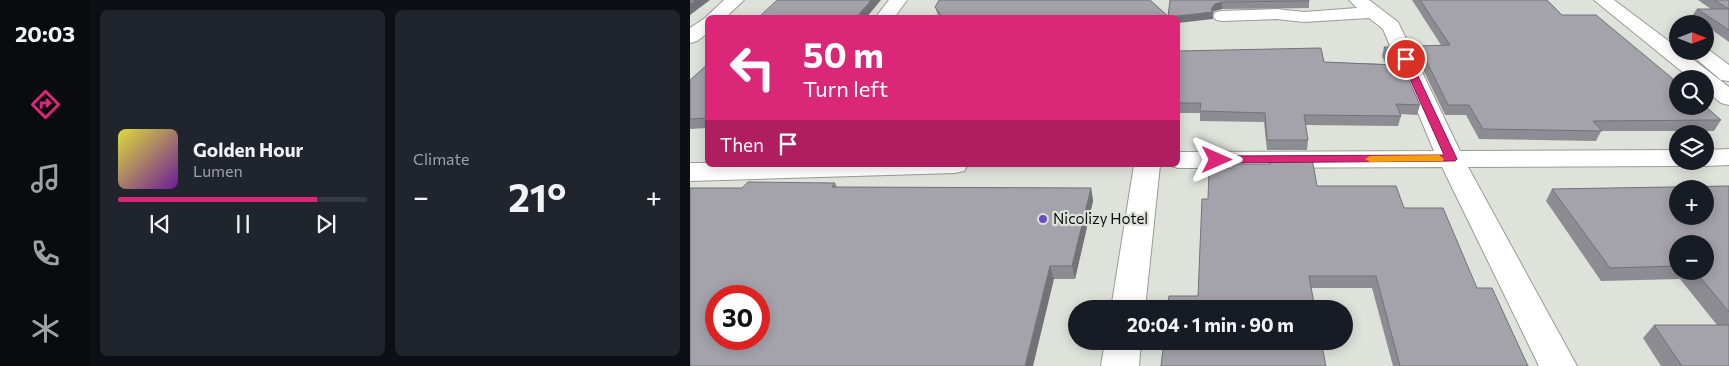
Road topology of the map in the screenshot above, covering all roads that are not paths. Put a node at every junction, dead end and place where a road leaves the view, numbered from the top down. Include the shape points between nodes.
1 (735, 0) edge
2 (898, 0) edge
3 (1603, 0) edge
4 (1626, 0) edge
5 (1365, 6) edge
6 (718, 15) edge
7 (886, 15) edge
8 (1222, 16) dead end
9 (705, 25) edge
10 (1669, 31) edge
11 (690, 37) edge
12 (1708, 60) edge
13 (1693, 70) edge
14 (1729, 75) edge
15 (1714, 86) edge
16 (1729, 98) edge
17 (1669, 158) edge
18 (1714, 158) edge
19 (1729, 158) edge
20 (1451, 159) junction
21 (1180, 160) edge
22 (880, 167) edge
23 (1147, 167) edge
24 (690, 172) edge
25 (1129, 300) edge
26 (1122, 350) edge
27 (1120, 366) edge
28 (1558, 366) edge

1 - 6 main road
2 - 7 main road
3 - 13 main road
4 - 10 main road
5 - 8 main road via 1304,17 1276,14
5 - 20 main road via 1390,26
9 - 11 main road
12 - 14 main road
15 - 16 main road
17 - 20 main road
18 - 19 main road
20 - 21 main road
20 - 28 main road
22 - 24 main road
23 - 25 main road
26 - 27 main road

